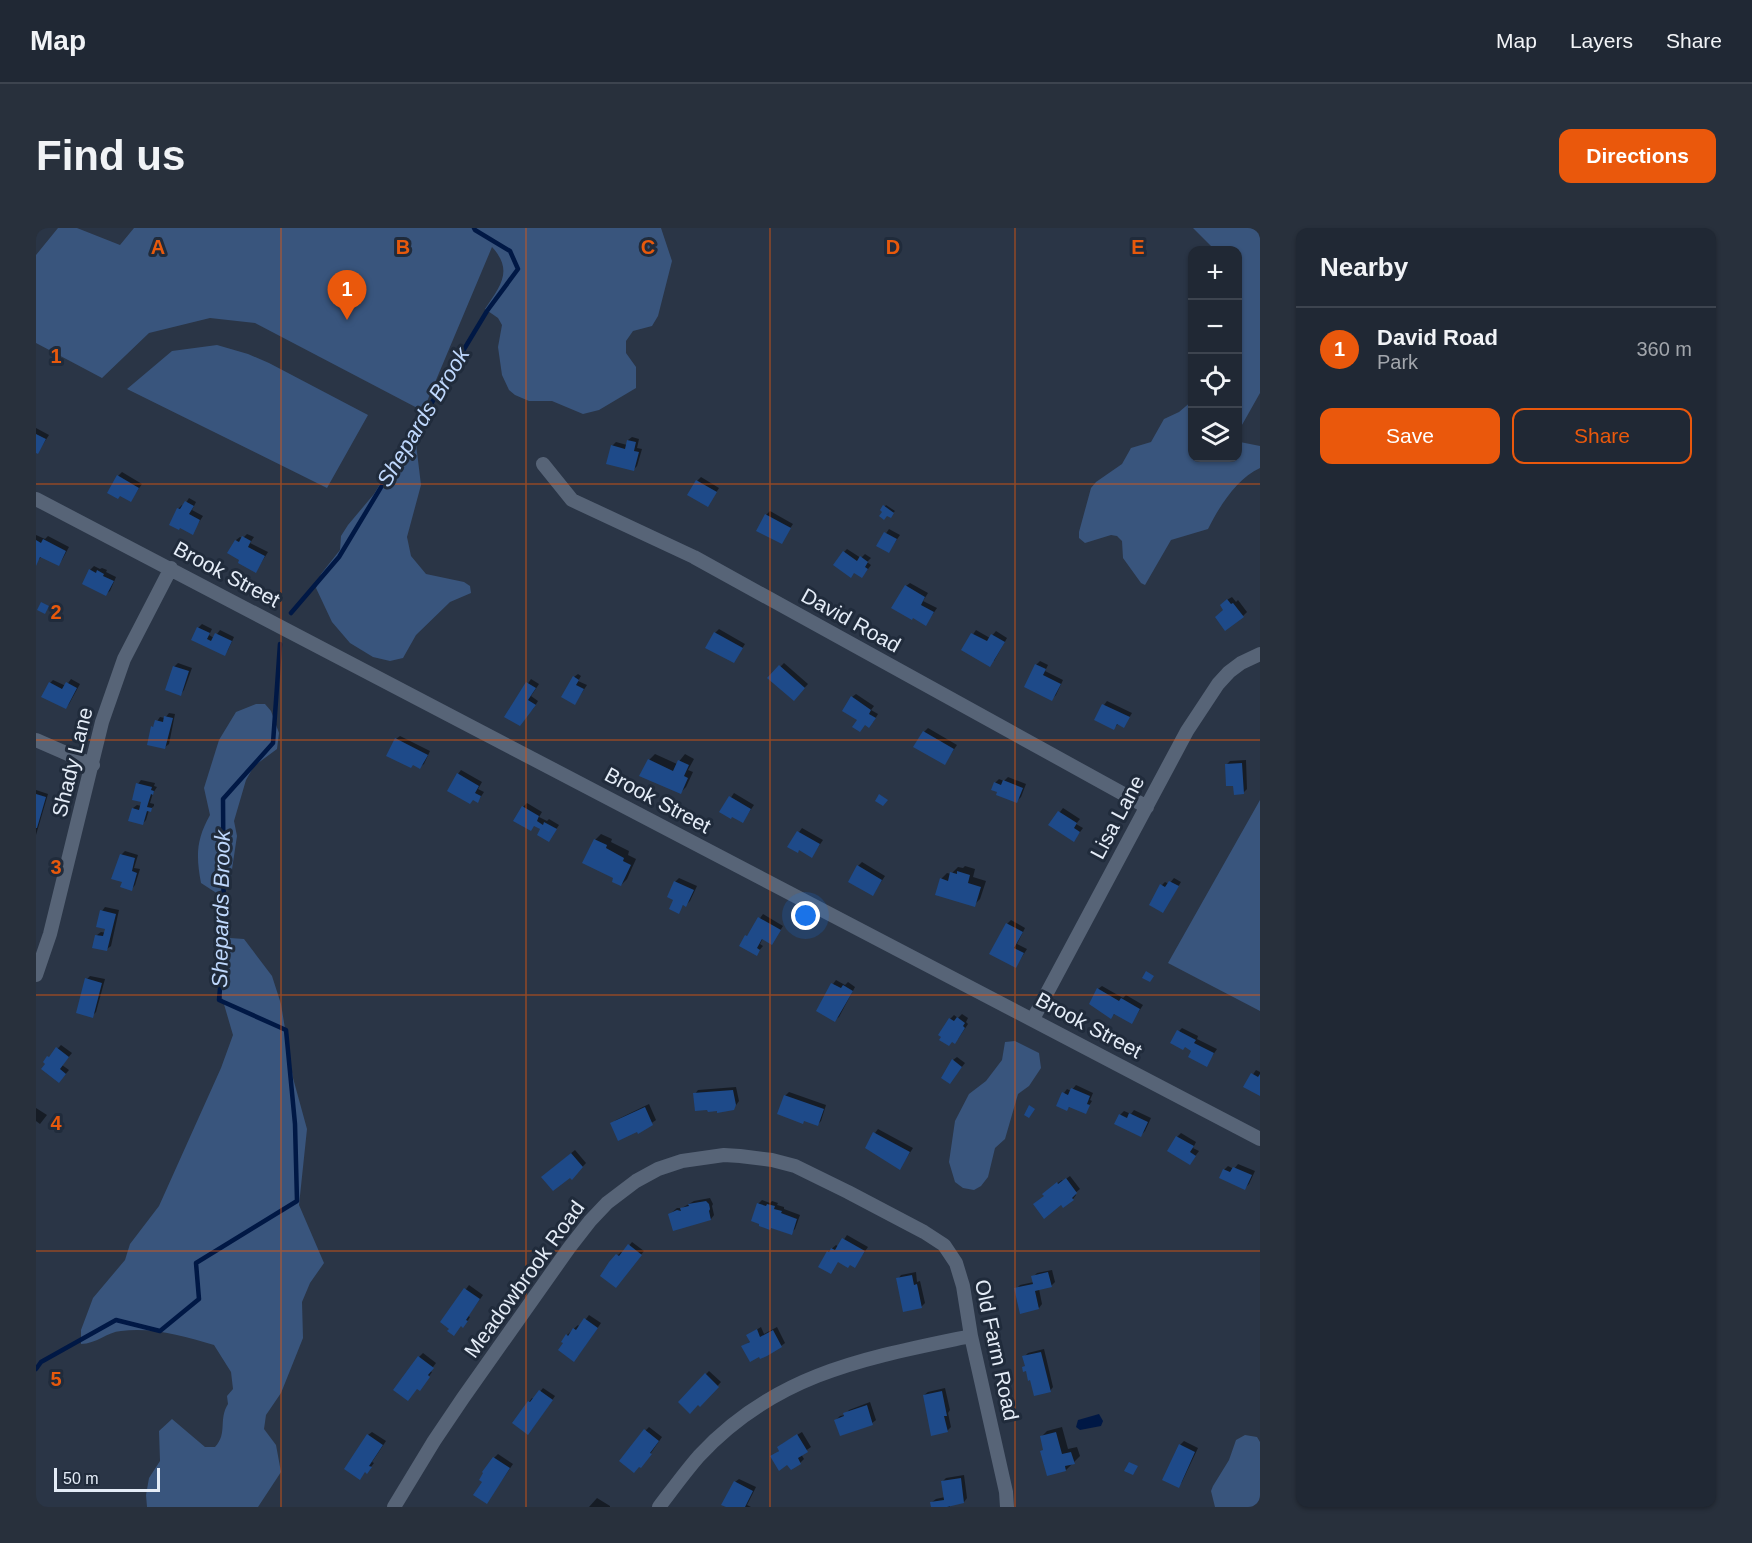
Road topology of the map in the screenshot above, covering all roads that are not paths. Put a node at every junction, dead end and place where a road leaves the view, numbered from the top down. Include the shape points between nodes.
1 (543, 464) dead end
2 (36, 499) edge
3 (171, 568) junction
4 (1260, 654) edge
5 (36, 740) edge
6 (93, 765) junction
7 (1147, 807) junction
8 (36, 975) edge
9 (1032, 1019) junction
10 (1260, 1139) edge
11 (909, 1224) joint
12 (970, 1336) junction
13 (394, 1507) edge
14 (659, 1507) edge
15 (1007, 1507) edge

1 - 7 street, David Road via 572,500 694,557
2 - 3 street, Brook Street
3 - 6 street, Shady Lane via 124,660 102,722
3 - 9 street, Brook Street
4 - 7 street, Lisa Lane via 1240,663 1218,684 1186,731
5 - 6 street
6 - 8 street, Shady Lane
7 - 9 street, Lisa Lane
9 - 10 street, Brook Street
11 - 12 street, Old Farm Road via 944,1245 956,1263
11 - 13 street, Meadowbrook Road via 795,1166 772,1160 713,1156 682,1161 651,1173 607,1203 569,1248 440,1432
12 - 14 street via 832,1369 784,1391 721,1435
12 - 15 street, Old Farm Road

